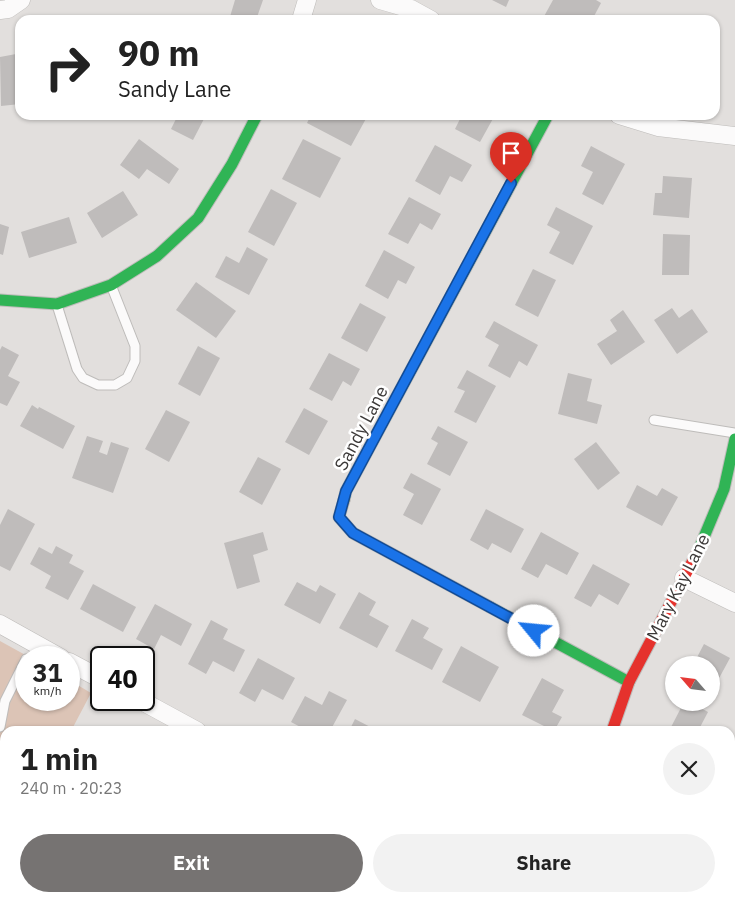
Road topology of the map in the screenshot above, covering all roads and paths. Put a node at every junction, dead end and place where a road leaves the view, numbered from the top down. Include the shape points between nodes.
1 (21, 0) edge
2 (307, 0) edge
3 (380, 0) edge
4 (0, 10) edge
5 (302, 15) edge
6 (422, 15) edge
7 (255, 120) edge
8 (545, 120) edge
9 (635, 120) edge
10 (735, 136) edge
11 (111, 285) junction
12 (0, 300) edge
13 (57, 304) junction
14 (654, 420) dead end
15 (735, 434) edge
16 (735, 439) edge
17 (684, 578) junction
18 (735, 603) edge
19 (0, 624) edge
20 (22, 646) edge
21 (15, 681) edge
22 (629, 682) junction
23 (155, 708) edge
24 (0, 726) edge
25 (188, 726) edge
26 (614, 726) edge

1 - 4 street
2 - 5 street
3 - 6 street
7 - 11 street via 198,218 157,256
8 - 22 street, Sandy Lane via 346,491 339,517 353,533
9 - 10 street via 658,127
11 - 13 street
11 - 13 lane via 135,346 135,361 127,378 115,385 98,385 83,378 76,369
12 - 13 street
14 - 15 lane
16 - 17 street, Mary Kay Lane via 724,489
17 - 18 street
17 - 22 street, Mary Kay Lane
19 - 20 street
21 - 24 lane via 5,701
22 - 26 street, Mary Kay Lane
23 - 25 street

